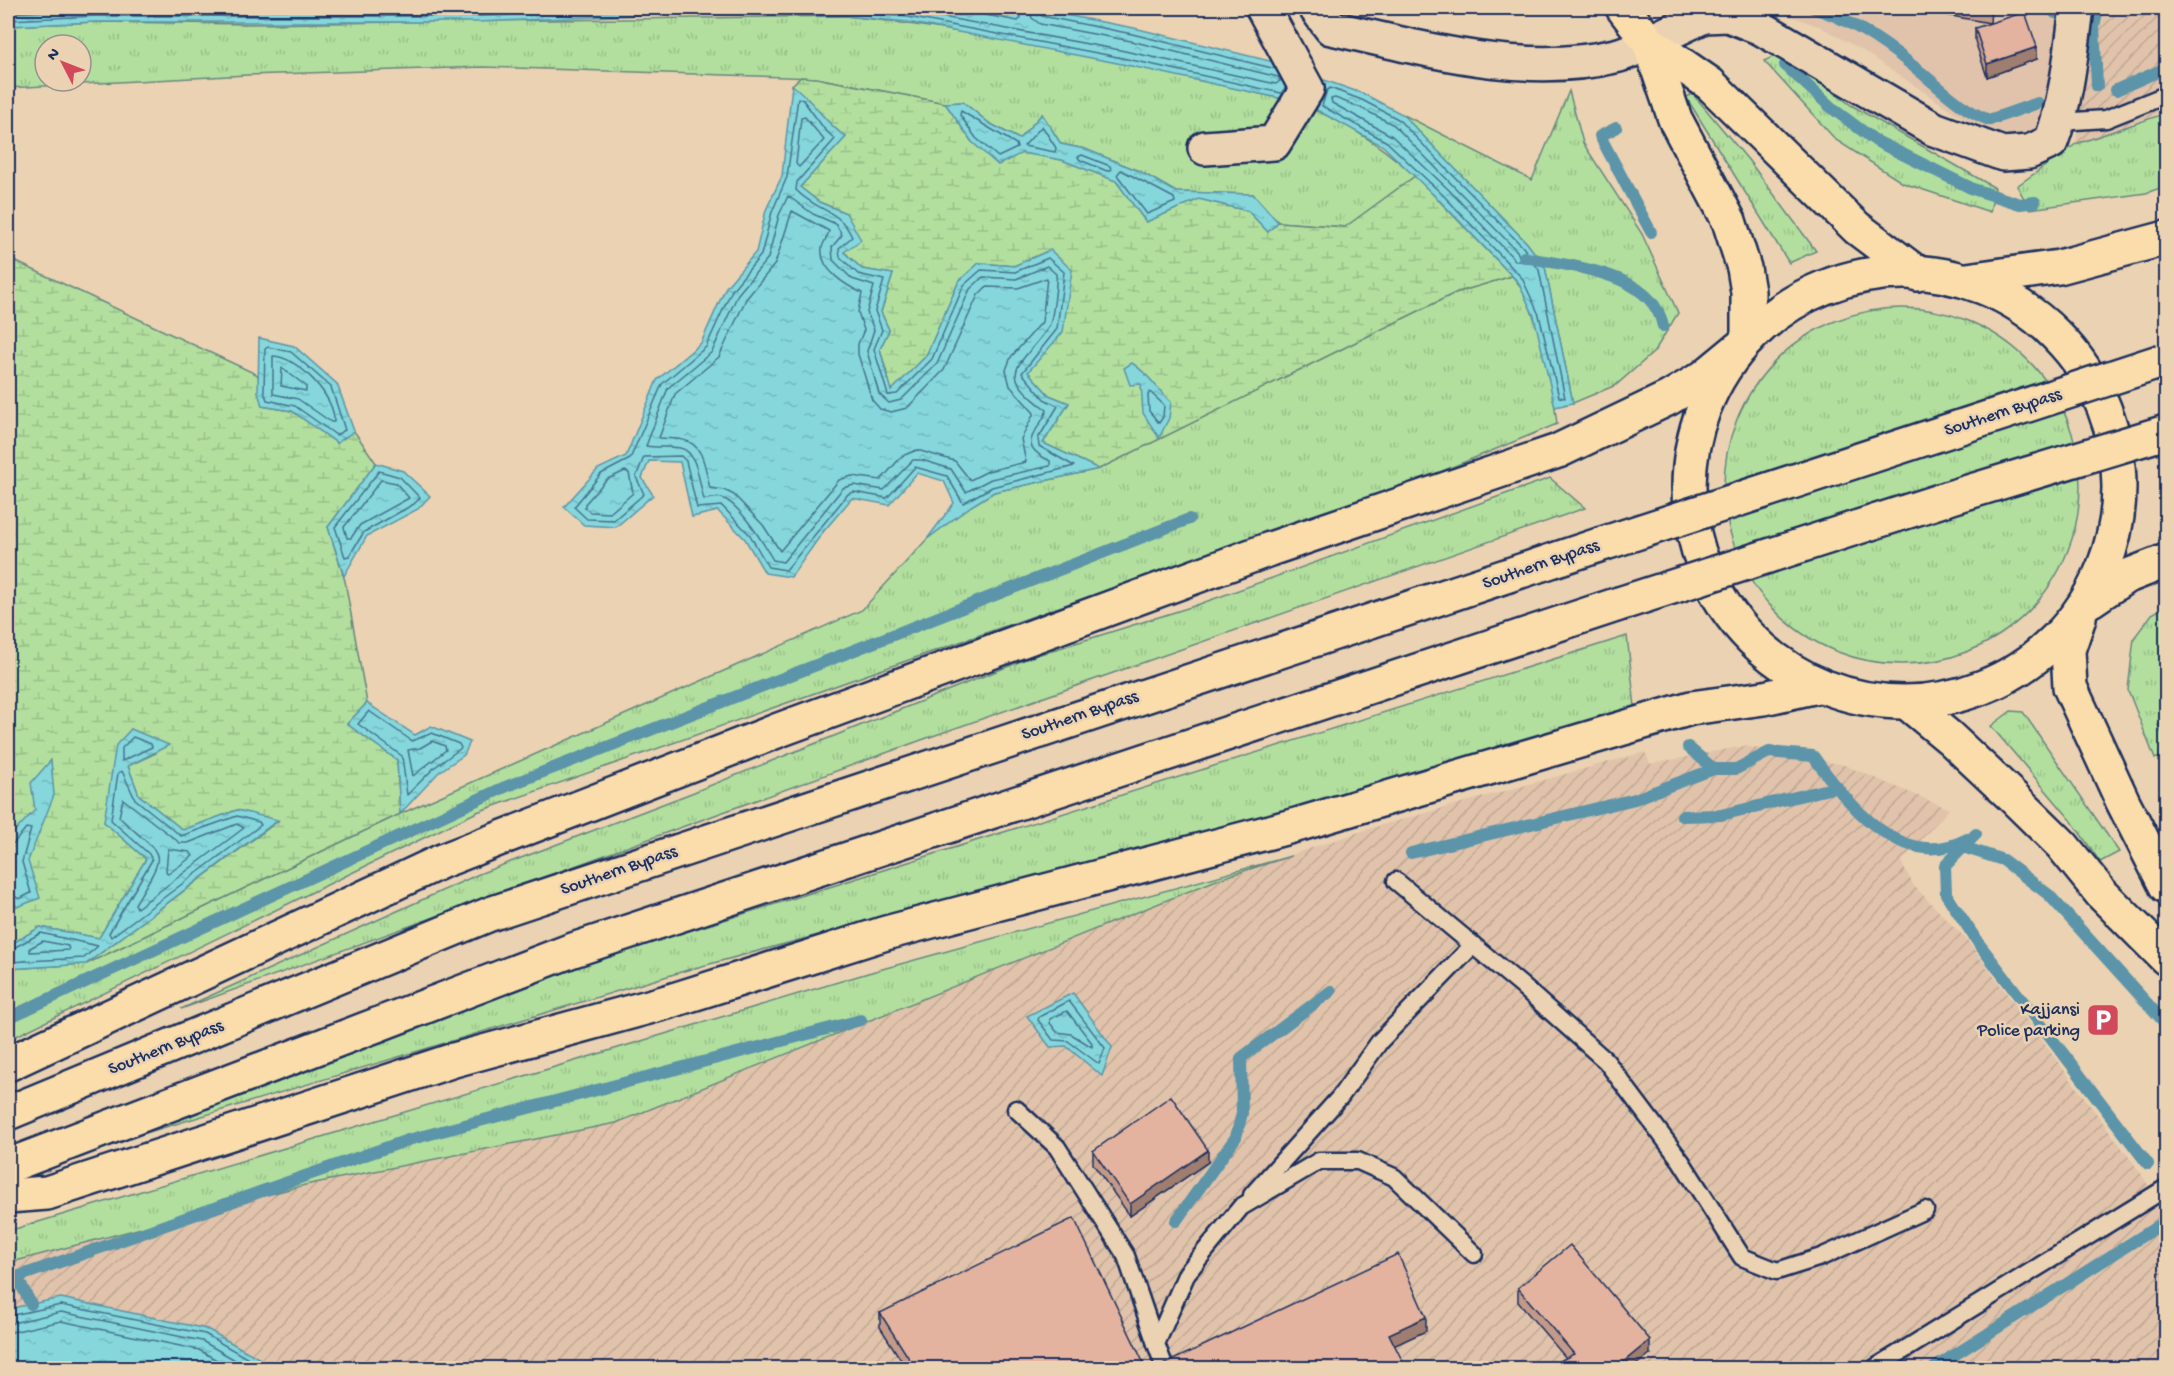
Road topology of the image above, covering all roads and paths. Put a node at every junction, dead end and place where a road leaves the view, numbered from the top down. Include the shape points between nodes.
1 (1263, 8) edge
2 (1316, 8) edge
3 (1623, 8) edge
4 (2077, 8) edge
5 (1649, 42) junction
6 (2166, 94) edge
7 (2058, 122) junction
8 (1205, 148) dead end
9 (2166, 238) edge
10 (1918, 274) junction
11 (1967, 280) junction
12 (1743, 344) junction
13 (2164, 360) edge
14 (2166, 432) edge
15 (2166, 561) edge
16 (2086, 606) junction
17 (1818, 686) junction
18 (1910, 705) junction
19 (1396, 881) dead end
20 (2166, 886) edge
21 (1473, 945) junction
22 (2166, 957) edge
23 (8, 1064) edge
24 (1016, 1109) dead end
25 (8, 1113) edge
26 (8, 1166) edge
27 (2166, 1188) edge
28 (8, 1196) edge
29 (1241, 1207) junction
30 (1925, 1210) dead end
31 (1474, 1254) dead end
32 (1156, 1344) junction
33 (1165, 1368) edge
34 (1875, 1368) edge

1 - 8 street via 1307,89 1274,143
2 - 5 street via 1331,28 1509,62 1586,62 1618,56
3 - 5 main road
4 - 7 street
5 - 7 street via 1704,16 1728,15 1761,28 1934,129 2003,154 2029,152 2051,142
5 - 10 main road via 1710,84 1857,228
5 - 12 main road via 1675,119 1729,221 1744,268 1748,292
6 - 7 lane via 2106,119
9 - 11 main road via 2059,267
10 - 11 main road
10 - 12 main road via 1875,274 1834,283 1792,299
11 - 16 main road via 2025,306 2078,356 2112,422 2118,503 2116,532
12 - 17 main road via 1712,387 1685,461 1692,525 1715,585 1752,632 1779,658
12 - 23 main road via 1704,377 1669,398 1558,451 1270,549 790,725 442,861
13 - 25 main road, Southern Bypass, bridge via 490,914
14 - 26 main road, bridge via 1619,604 570,951
15 - 16 main road via 2125,577
16 - 18 main road via 2053,644 2023,667 1975,692
16 - 20 main road via 2068,650 2070,687
17 - 18 main road via 1861,701
17 - 28 main road via 1691,708 1300,824 886,933 667,1002 454,1060 47,1193
18 - 22 main road via 2062,845 2102,893
19 - 21 lane
21 - 29 lane via 1380,1041 1340,1096
21 - 30 lane via 1606,1061 1681,1161 1742,1257 1777,1271 1821,1257
24 - 32 lane via 1057,1147 1126,1256
27 - 34 lane
29 - 31 lane via 1319,1161 1358,1161 1394,1177
29 - 32 lane via 1187,1274
32 - 33 lane

